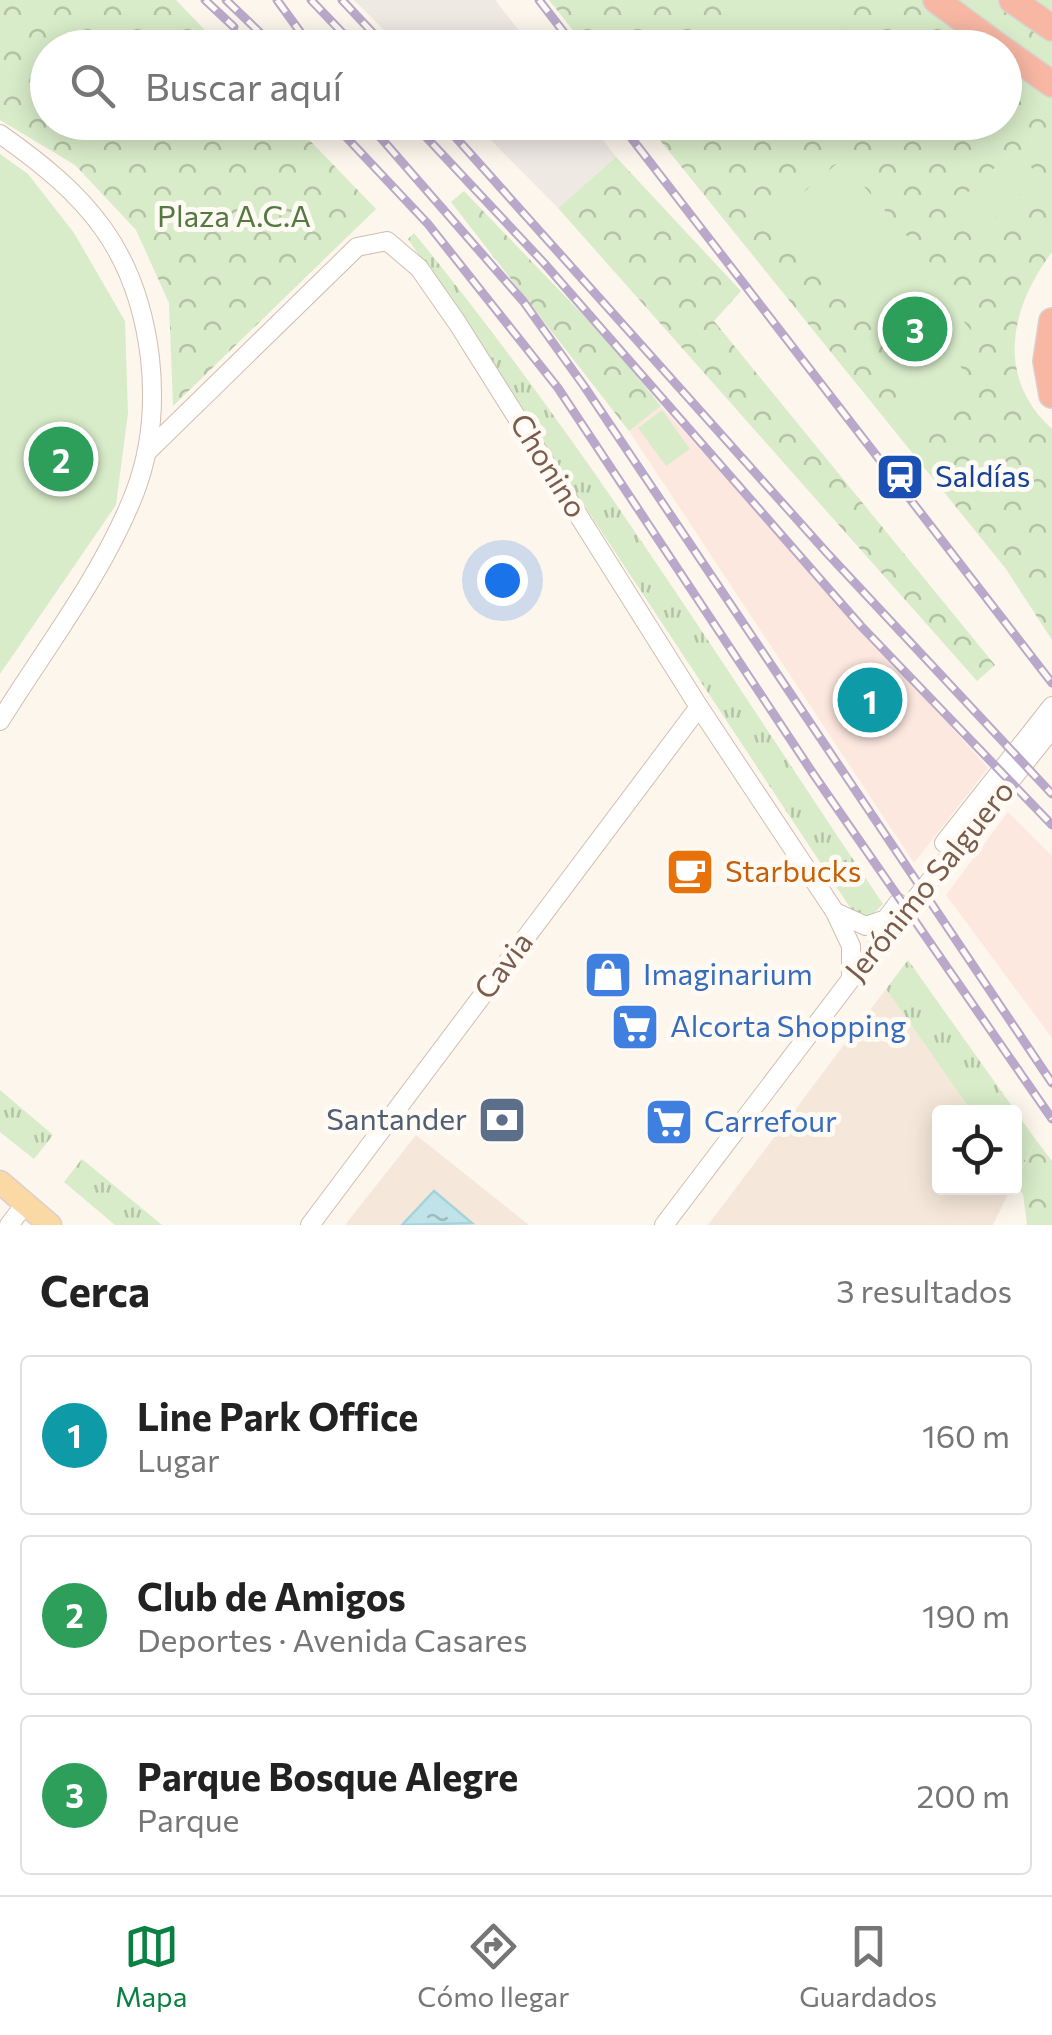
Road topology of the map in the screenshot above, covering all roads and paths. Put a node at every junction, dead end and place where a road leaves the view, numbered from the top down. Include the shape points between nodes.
1 (936, 0) edge
2 (1012, 0) edge
3 (1052, 28) edge
4 (977, 30) edge
5 (1022, 63) edge
6 (1052, 84) edge
7 (0, 134) edge
8 (1052, 322) edge
9 (1052, 396) edge
10 (149, 450) junction
11 (1052, 706) edge
12 (699, 707) junction
13 (0, 721) edge
14 (1052, 728) edge
15 (836, 912) junction
16 (851, 979) junction
17 (0, 1182) edge
18 (25, 1204) junction
19 (10, 1225) edge
20 (50, 1225) edge
21 (310, 1225) edge
22 (664, 1225) edge

1 - 4 highway
2 - 3 highway
5 - 6 highway
7 - 10 street via 80,199 134,279 153,384
8 - 9 highway via 1046,369
10 - 12 street, Chonino via 357,247 387,241 418,268 458,324
10 - 13 street via 111,544
11 - 15 street, Jerónimo Salguero via 886,919 855,925
12 - 15 street, Chonino
12 - 21 street, Cavia
14 - 16 street, Jerónimo Salguero
15 - 16 street, Chonino via 851,946
16 - 22 street, Jerónimo Salguero
17 - 18 main road
18 - 19 street
18 - 20 main road

